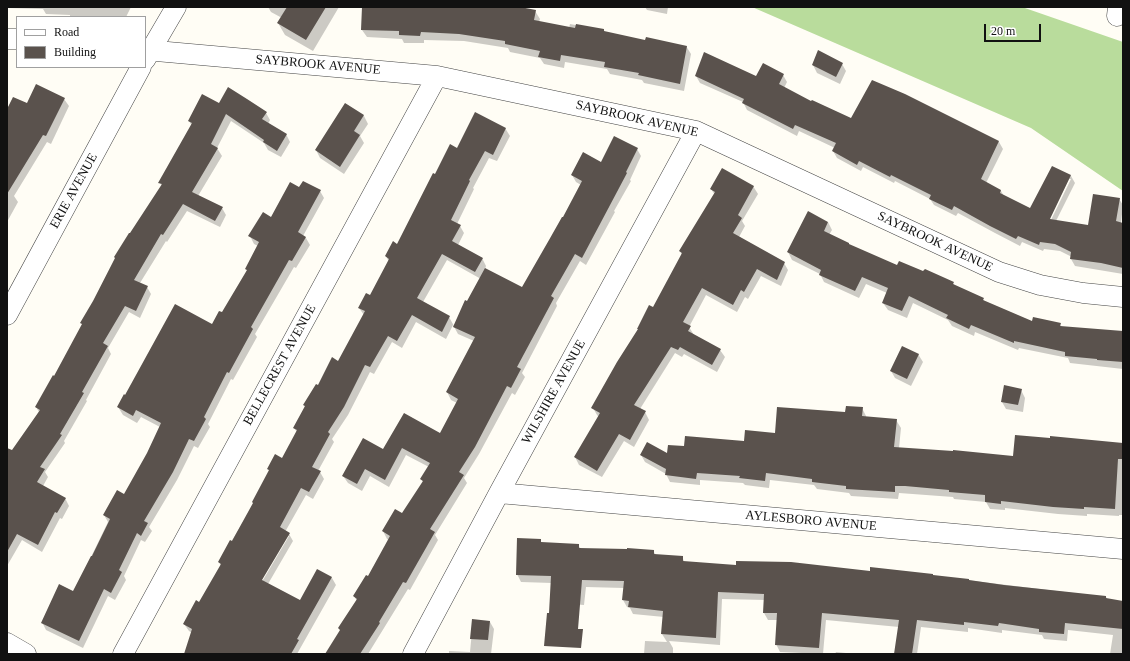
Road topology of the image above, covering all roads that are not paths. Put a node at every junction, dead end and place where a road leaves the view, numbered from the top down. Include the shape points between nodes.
1 (176, 7) edge
2 (146, 57) edge
3 (140, 68) edge
4 (437, 76) junction
5 (696, 131) junction
6 (1123, 297) edge
7 (7, 314) edge
8 (499, 493) junction
9 (1123, 549) edge
10 (7, 643) edge
11 (26, 654) edge
12 (123, 654) edge
13 (413, 654) edge

1 - 2 street, ERIE AVENUE
2 - 4 street, SAYBROOK AVENUE
3 - 7 street, ERIE AVENUE
4 - 5 street, SAYBROOK AVENUE
4 - 12 street, BELLECREST AVENUE
5 - 6 street, SAYBROOK AVENUE via 998,272 1040,285
5 - 8 street, WILSHIRE AVENUE
8 - 9 street, AYLESBORO AVENUE
8 - 13 street, WILSHIRE AVENUE
10 - 11 street

